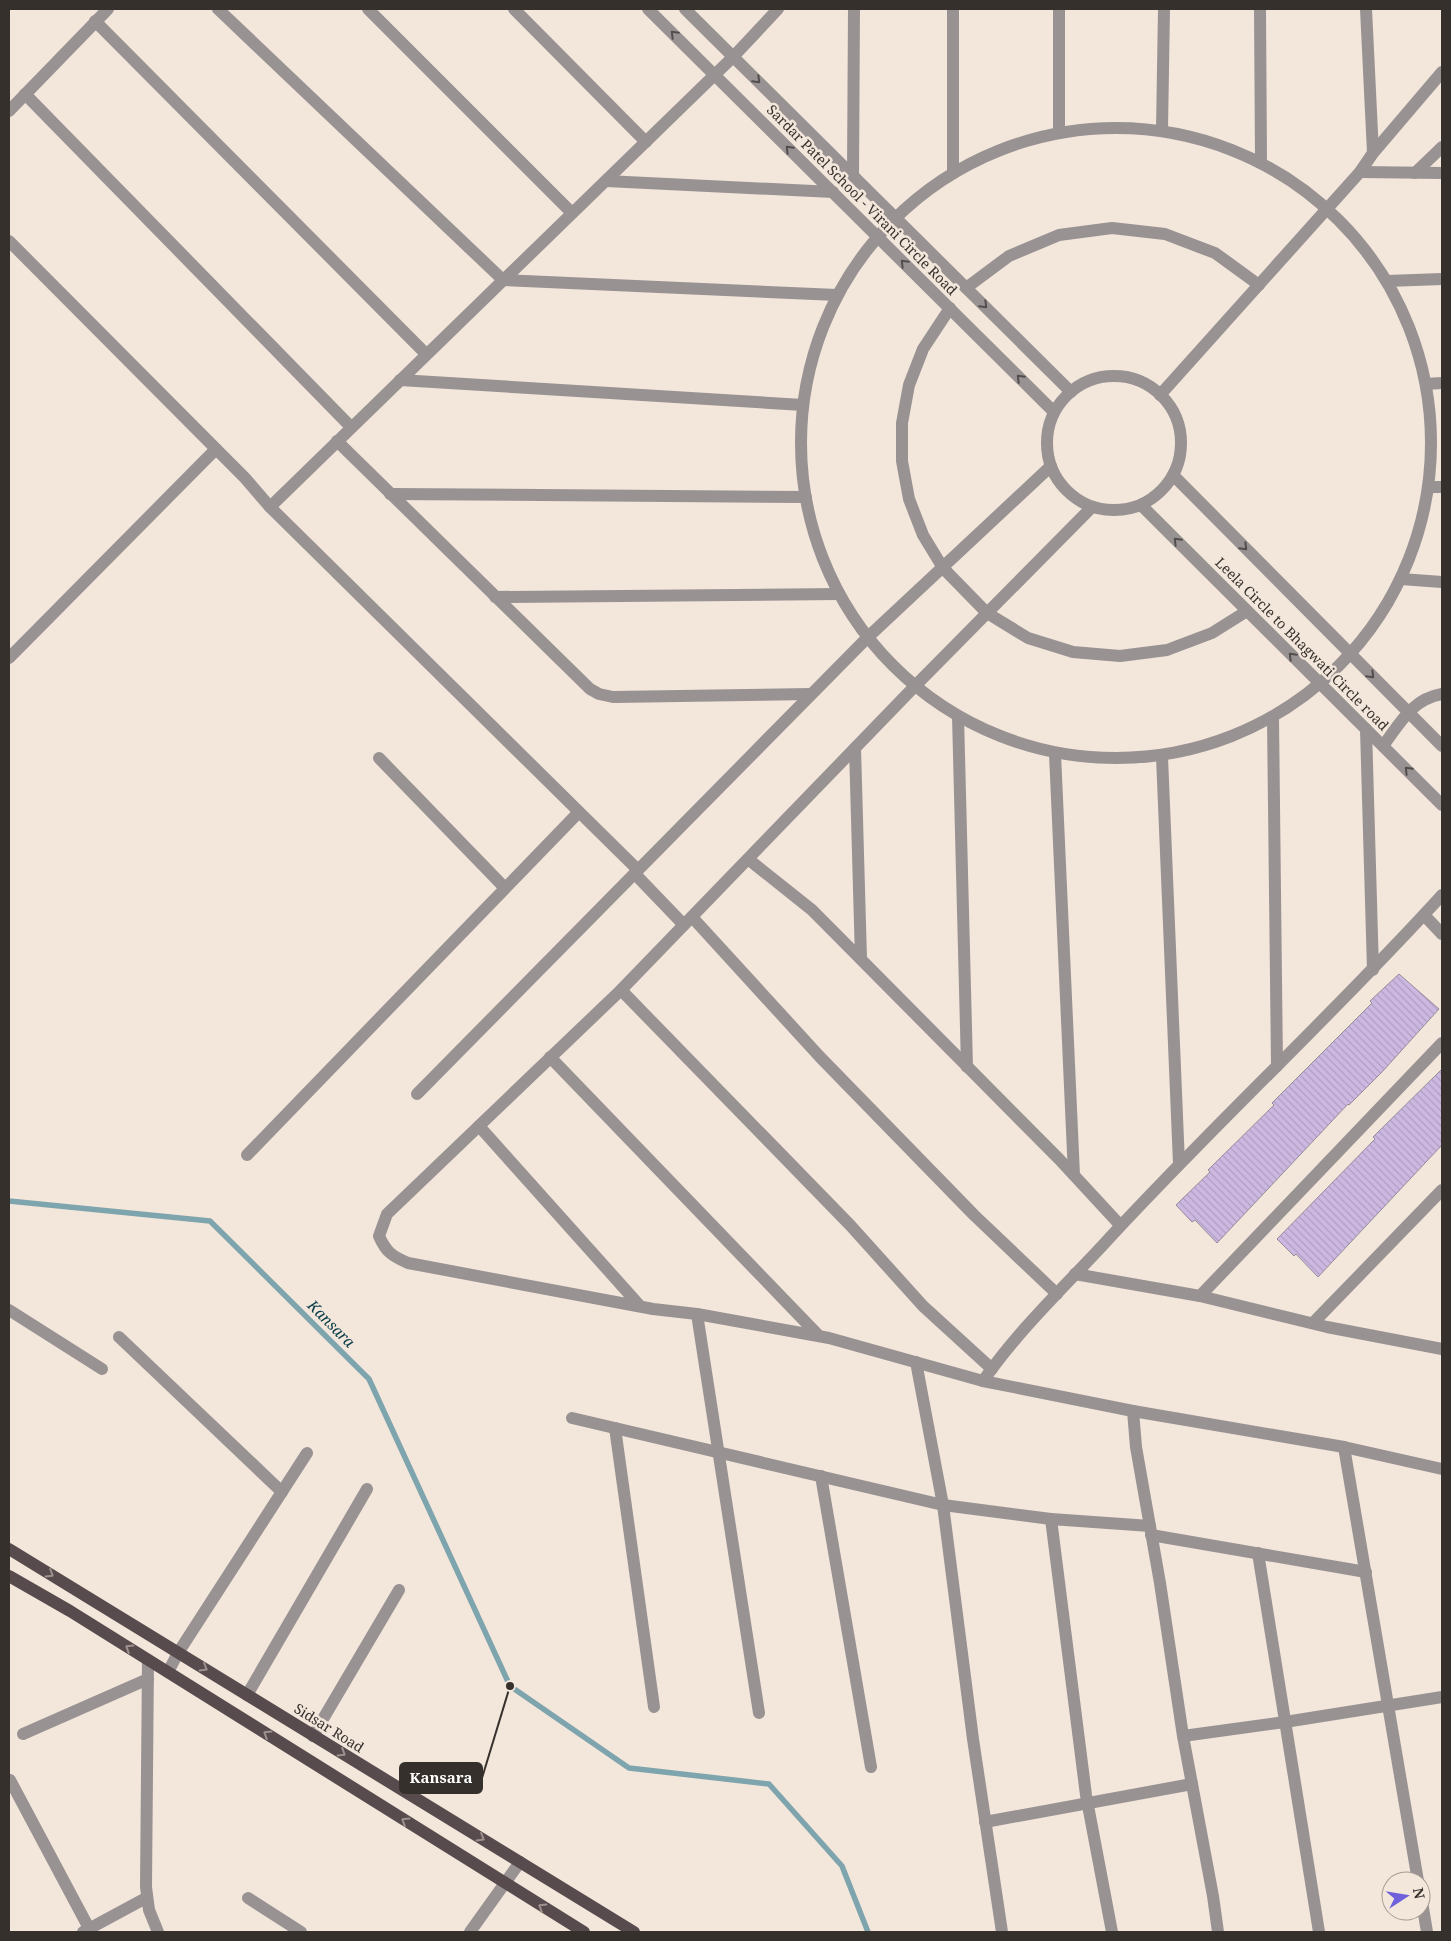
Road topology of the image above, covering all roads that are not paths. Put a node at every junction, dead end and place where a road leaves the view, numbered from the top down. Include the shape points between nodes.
1 (108, 9) edge
2 (218, 9) edge
3 (368, 9) edge
4 (514, 9) edge
5 (648, 9) edge
6 (685, 9) edge
7 (778, 9) edge
8 (854, 9) edge
9 (953, 9) edge
10 (1059, 9) edge
11 (1164, 9) edge
12 (1260, 9) edge
13 (1366, 9) edge
14 (95, 22) junction
15 (733, 57) junction
16 (1442, 72) edge
17 (715, 75) junction
18 (25, 94) junction
19 (9, 111) edge
20 (1162, 130) junction
21 (1059, 131) junction
22 (646, 142) junction
23 (1442, 146) edge
24 (1373, 153) junction
25 (1261, 161) junction
26 (953, 171) junction
27 (1360, 172) junction
28 (1415, 173) junction
29 (1442, 173) edge
30 (853, 175) junction
31 (606, 181) junction
32 (833, 192) junction
33 (1328, 208) junction
34 (572, 213) junction
35 (895, 217) junction
36 (877, 236) junction
37 (9, 241) edge
38 (503, 280) junction
39 (1442, 280) edge
40 (1387, 282) junction
41 (1259, 285) junction
42 (966, 288) junction
43 (837, 295) junction
44 (950, 308) junction
45 (426, 354) junction
46 (400, 380) junction
47 (1442, 383) edge
48 (1426, 384) junction
49 (1071, 392) junction
50 (1160, 395) junction
51 (803, 405) junction
52 (1054, 412) junction
53 (351, 427) junction
54 (337, 441) junction
55 (216, 449) junction
56 (1051, 466) junction
57 (1173, 475) junction
58 (1442, 487) edge
59 (1428, 488) junction
60 (390, 494) junction
61 (806, 497) junction
62 (1141, 505) junction
63 (270, 507) junction
64 (1092, 507) junction
65 (943, 568) junction
66 (1401, 579) junction
67 (1442, 582) edge
68 (839, 594) junction
69 (496, 597) junction
70 (1247, 611) junction
71 (987, 613) junction
72 (868, 637) junction
73 (1351, 655) junction
74 (9, 658) edge
75 (1321, 684) junction
76 (915, 686) junction
77 (811, 694) junction
78 (1442, 694) edge
79 (1407, 711) junction
80 (958, 716) junction
81 (1273, 718) junction
82 (1366, 729) junction
83 (1383, 746) junction
84 (1442, 746) edge
85 (855, 748) junction
86 (1055, 754) junction
87 (1162, 756) junction
88 (379, 758) dead end
89 (1442, 805) edge
90 (579, 812) junction
91 (748, 859) junction
92 (637, 872) junction
93 (505, 888) junction
94 (1442, 895) edge
95 (1424, 916) junction
96 (688, 921) junction
97 (1442, 934) edge
98 (861, 959) junction
99 (1373, 970) junction
100 (621, 990) junction
101 (1442, 1044) edge
102 (550, 1057) junction
103 (1277, 1066) junction
104 (968, 1067) junction
105 (417, 1094) dead end
106 (479, 1126) junction
107 (248, 1155) dead end
108 (1179, 1164) junction
109 (1074, 1175) junction
110 (1442, 1190) edge
111 (1120, 1225) junction
112 (1076, 1274) junction
113 (1057, 1294) junction
114 (1200, 1296) junction
115 (640, 1306) junction
116 (9, 1310) edge
117 (696, 1314) junction
118 (1313, 1324) junction
119 (119, 1336) dead end
120 (819, 1336) junction
121 (1441, 1347) edge
122 (916, 1362) junction
123 (102, 1369) dead end
124 (992, 1369) junction
125 (983, 1381) junction
126 (1133, 1411) junction
127 (572, 1418) dead end
128 (615, 1428) junction
129 (1344, 1447) junction
130 (718, 1452) junction
131 (307, 1453) dead end
132 (1442, 1469) edge
133 (821, 1476) junction
134 (366, 1489) dead end
135 (282, 1492) junction
136 (943, 1505) junction
137 (1051, 1519) junction
138 (1150, 1530) junction
139 (9, 1549) edge
140 (1258, 1553) junction
141 (1366, 1572) junction
142 (9, 1576) edge
143 (399, 1590) dead end
144 (178, 1653) junction
145 (148, 1660) junction
146 (168, 1672) junction
147 (148, 1679) junction
148 (247, 1695) junction
149 (1442, 1697) edge
150 (654, 1707) dead end
151 (1389, 1707) junction
152 (759, 1712) dead end
153 (1285, 1722) junction
154 (23, 1734) dead end
155 (313, 1736) junction
156 (1183, 1736) junction
157 (871, 1766) dead end
158 (10, 1780) edge
159 (1192, 1784) junction
160 (1088, 1803) junction
161 (985, 1822) junction
162 (520, 1862) junction
163 (1416, 1871) edge
164 (505, 1883) junction
165 (146, 1898) junction
166 (248, 1898) dead end
167 (88, 1931) edge
168 (158, 1932) edge
169 (301, 1932) edge
170 (470, 1932) edge
171 (584, 1932) edge
172 (634, 1932) edge
173 (1002, 1932) edge
174 (1112, 1932) edge
175 (1218, 1932) edge
176 (1319, 1932) edge

1 - 14 street
2 - 38 street
3 - 34 street
4 - 22 street
17 -> 5 street, Sardar Patel School - Virani Circle Road
6 - 15 street
7 - 15 street
8 - 30 street
9 - 26 street
10 - 21 street
11 - 20 street
12 - 25 street
13 - 24 street
14 - 18 street
14 - 45 street
15 - 17 street
15 -> 30 street
16 - 24 street
17 - 22 street
32 -> 17 street, Sardar Patel School - Virani Circle Road
18 - 19 street
18 - 53 street
20 - 21 street via 1111,126
20 - 25 street via 1213,141
21 - 26 street via 1004,146
22 - 31 street
23 - 28 street
24 - 27 street
25 - 33 street
26 - 35 street
27 - 28 street
27 - 33 street
28 - 29 street
30 - 35 street
31 - 32 street
31 - 34 street
32 - 36 street, Sardar Patel School - Virani Circle Road
33 - 40 street via 1360,243
33 - 41 street
34 - 38 street
35 - 36 street
35 - 42 street
36 - 43 street
44 -> 36 street, Sardar Patel School - Virani Circle Road
37 - 55 street
38 - 43 street
38 - 45 street
39 - 40 street
40 - 48 street via 1411,331
41 - 42 street via 1215,253 1165,234 1112,228 1059,235 1009,256
41 - 50 street
42 -> 49 street
43 - 51 street via 815,348
52 -> 44 street, Sardar Patel School - Virani Circle Road
44 - 65 street via 922,349 909,385 902,423 902,462 909,499 923,535
45 - 46 street
46 - 51 street
46 - 53 street
47 - 48 street
48 - 59 street via 1431,436
49 - 50 street via 1087,381 1106,376 1144,383
49 - 52 street
50 - 57 street via 1171,408 1181,441
51 - 61 street via 801,451
52 - 56 street via 1047,448
53 - 54 street
54 - 60 street
54 - 63 street
55 - 63 street
55 - 74 street
56 - 64 street via 1060,484 1075,498
56 - 65 street
57 - 62 street via 1154,497
57 -> 73 street, Leela Circle to Bhagwati Circle road
58 - 59 street
59 - 66 street via 1418,534
60 - 61 street
60 - 69 street
61 - 68 street via 813,531
62 - 64 street via 1117,510
70 -> 62 street, Leela Circle to Bhagwati Circle road
63 - 90 street
64 - 71 street
65 - 71 street
65 - 72 street
66 - 67 street
66 - 73 street via 1379,619
68 - 69 street
68 - 72 street
69 - 77 street via 590,689 599,694 613,697
70 - 71 street via 1212,634 1167,650 1120,656 1073,652 1028,638
75 -> 70 street, Leela Circle to Bhagwati Circle road
71 - 76 street
72 - 76 street
72 - 77 street
73 - 75 street
73 -> 79 street, Leela Circle to Bhagwati Circle road
75 - 81 street
75 - 82 street, Leela Circle to Bhagwati Circle road
76 - 80 street
76 - 85 street
77 - 92 street
78 - 79 street via 1427,698
79 - 83 street
79 - 84 street, Leela Circle to Bhagwati Circle road
80 - 86 street via 1005,739
80 - 104 street
81 - 87 street via 1220,743
81 - 103 street
82 - 83 street, Leela Circle to Bhagwati Circle road
82 - 99 street
89 -> 83 street, Leela Circle to Bhagwati Circle road
85 - 91 street
85 - 98 street
86 - 87 street via 1108,760
86 - 109 street
87 - 108 street
88 - 93 street
90 - 92 street
90 - 93 street
91 - 96 street
91 - 98 street via 812,910
92 - 96 street
92 - 105 street
93 - 107 street
94 - 95 street
95 - 97 street
95 - 99 street
96 - 100 street
96 - 113 street via 974,1215
98 - 104 street
99 - 103 street
100 - 102 street
100 - 124 street via 850,1225 923,1306
101 - 114 street
102 - 106 street
102 - 120 street
103 - 108 street
104 - 109 street
106 - 115 street
106 - 115 street via 387,1214 379,1236 384,1248 395,1258 408,1263
108 - 111 street
109 - 111 street
110 - 118 street
111 - 112 street
112 - 113 street
112 - 114 street
113 - 124 street via 1004,1350
114 - 118 street
115 - 117 street
116 - 123 street
117 - 120 street
117 - 130 street
118 - 121 street
119 - 135 street
120 - 122 street
122 - 125 street
122 - 136 street
124 - 125 street
125 - 126 street
126 - 129 street
126 - 138 street
127 - 128 street
128 - 130 street
128 - 150 street
129 - 132 street
129 - 141 street
130 - 133 street
130 - 152 street
131 - 135 street
133 - 136 street
133 - 157 street
134 - 148 street
135 - 144 street
136 - 137 street
136 - 161 street
137 - 138 street
137 - 160 street
138 - 140 street
138 - 156 street
139 -> 144 main road, Sidsar Road
140 - 141 street
140 - 153 street
141 - 151 street
145 -> 142 main road
143 - 155 street
144 - 146 street
144 -> 148 main road, Sidsar Road
145 - 146 main road
145 - 147 street
164 -> 146 main road
147 - 154 street
147 - 165 street
148 - 155 main road, Sidsar Road
149 - 151 street
151 - 153 street
151 - 163 street
153 - 156 street
153 - 176 street
155 -> 162 main road, Sidsar Road
156 - 159 street
158 - 167 street
159 - 160 street
159 - 175 street
160 - 161 street
160 - 174 street
161 - 173 street
162 - 164 street
162 - 172 main road, Sidsar Road
164 - 170 street
171 -> 164 main road
165 - 167 street
165 - 168 street
166 - 169 street

